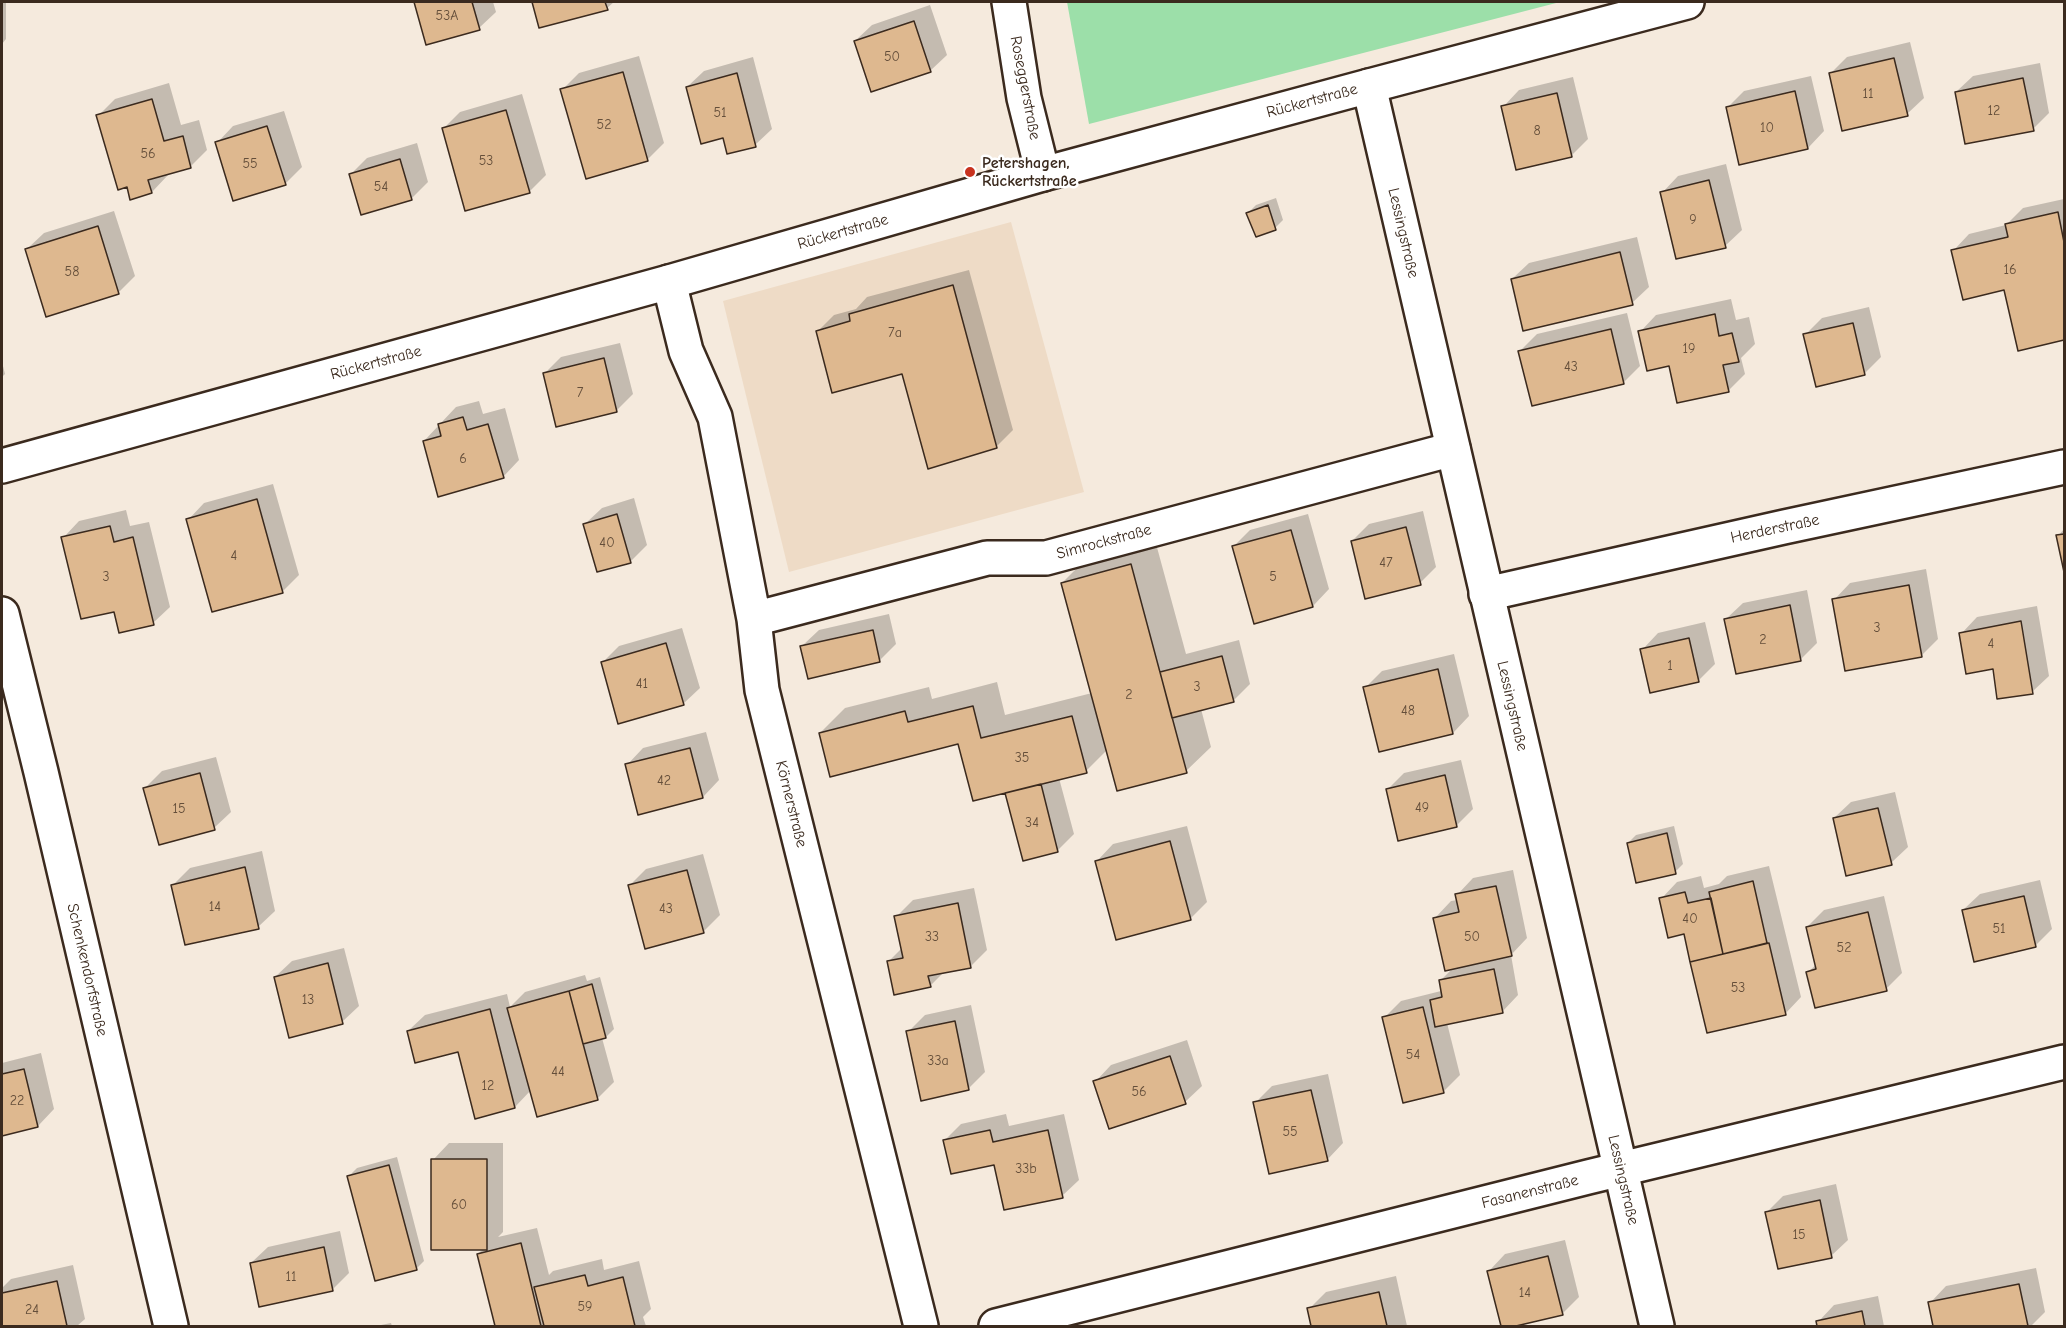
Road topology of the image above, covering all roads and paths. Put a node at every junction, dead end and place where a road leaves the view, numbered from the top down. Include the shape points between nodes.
1 (1009, 2) edge
2 (1687, 2) edge
3 (1368, 86) junction
4 (1043, 174) junction
5 (669, 282) junction
6 (1453, 449) junction
7 (2, 466) edge
8 (2064, 467) edge
9 (1486, 594) junction
10 (2, 615) edge
11 (754, 620) junction
12 (2064, 1062) edge
13 (1621, 1169) junction
14 (171, 1326) edge
15 (921, 1326) edge
16 (996, 1326) edge
17 (1657, 1326) edge

1 - 4 street, Roseggerstraße via 1024,98
2 - 3 street, Rückertstraße
3 - 4 street, Rückertstraße
3 - 6 street, Lessingstraße
4 - 5 street, Rückertstraße
5 - 7 street, Rückertstraße
5 - 11 street, Körnerstraße via 687,351 715,417
6 - 9 street, Lessingstraße
6 - 11 street, Simrockstraße via 1046,558 987,558
8 - 9 street, Herderstraße
9 - 13 street, Lessingstraße
10 - 14 street, Schenkendorfstraße
11 - 15 street, Körnerstraße via 762,690
12 - 13 street, Fasanenstraße
13 - 16 street, Fasanenstraße
13 - 17 street, Lessingstraße

